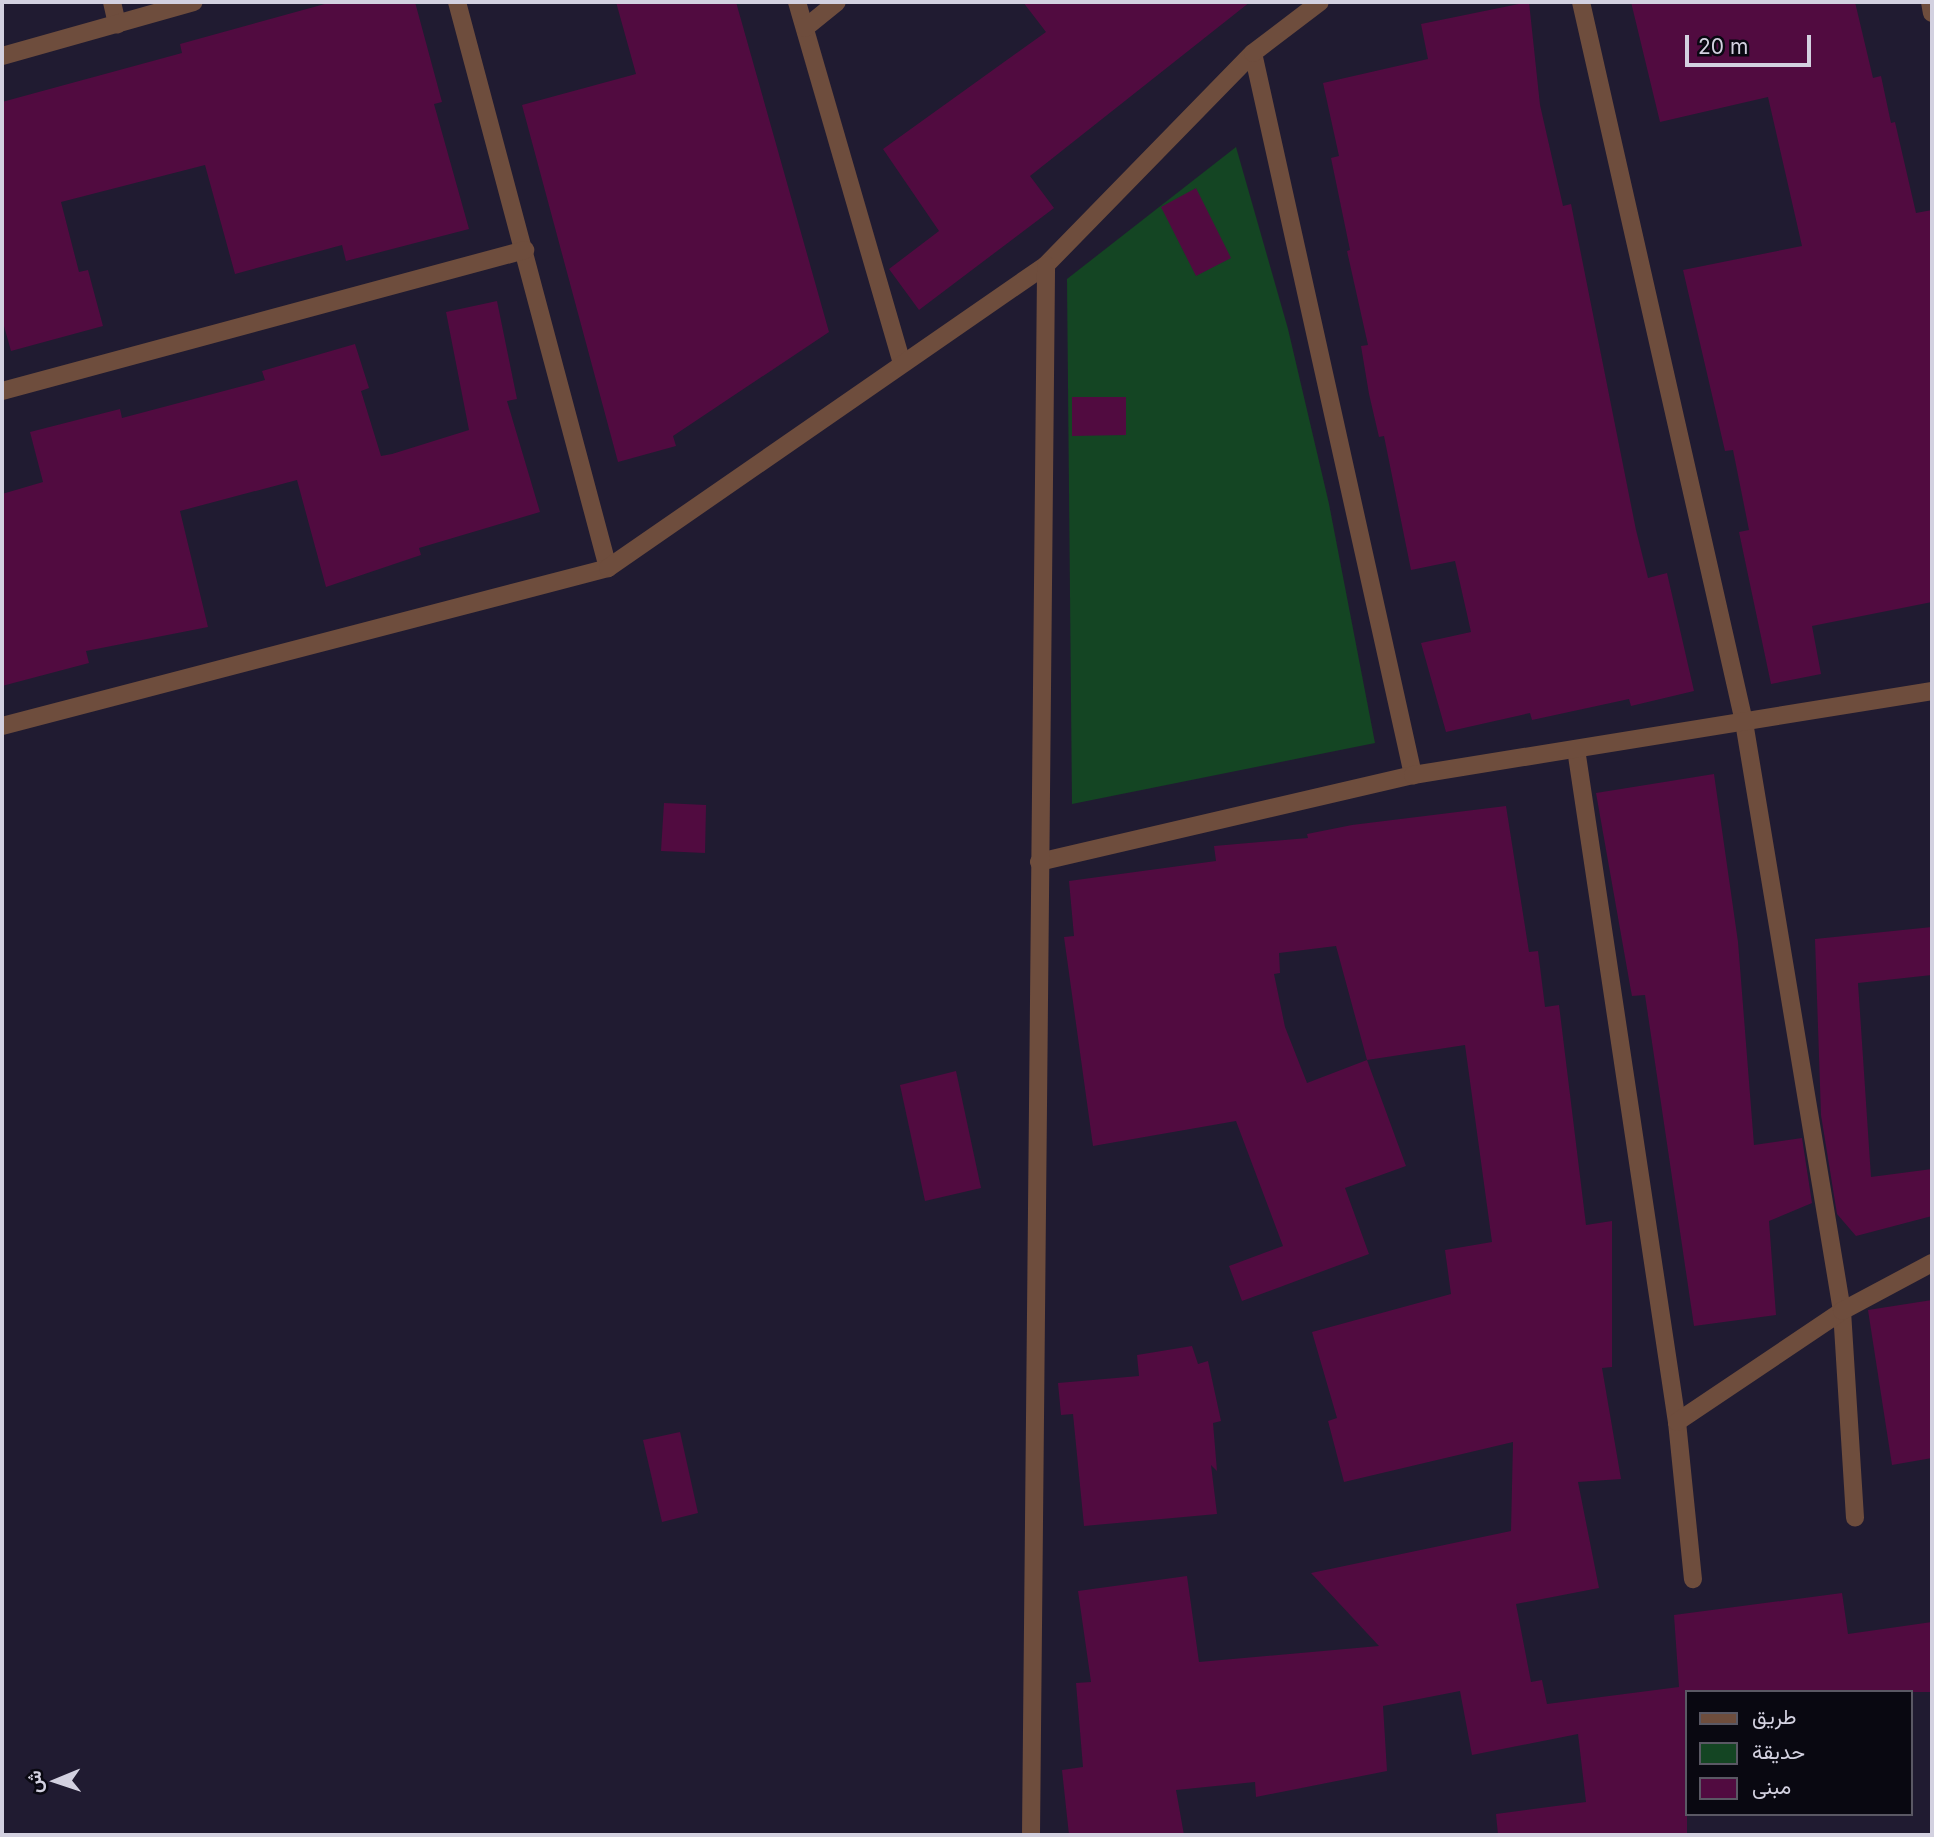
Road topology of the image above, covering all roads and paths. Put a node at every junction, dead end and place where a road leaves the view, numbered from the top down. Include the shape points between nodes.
1 (112, 2) edge
2 (194, 2) edge
3 (457, 2) edge
4 (797, 2) edge
5 (836, 2) edge
6 (1320, 2) edge
7 (1581, 2) edge
8 (1930, 2) edge
9 (1932, 13) edge
10 (117, 24) junction
11 (805, 28) junction
12 (1253, 53) junction
13 (2, 57) edge
14 (525, 250) junction
15 (1046, 265) junction
16 (902, 363) junction
17 (2, 391) edge
18 (608, 568) junction
19 (1932, 691) edge
20 (1744, 722) junction
21 (2, 726) edge
22 (1576, 749) junction
23 (1413, 775) junction
24 (1039, 862) junction
25 (1932, 1263) edge
26 (1842, 1311) junction
27 (1677, 1422) junction
28 (1855, 1518) dead end
29 (1693, 1579) dead end
30 (1031, 1835) edge

1 - 10 street
2 - 10 street
3 - 14 street
4 - 11 street
5 - 11 street
6 - 12 street
7 - 20 street
8 - 9 street
10 - 13 street
11 - 16 street
12 - 15 street
12 - 23 street
14 - 17 street
14 - 18 street
15 - 16 street
15 - 24 street
16 - 18 street
18 - 21 street
19 - 20 street
20 - 22 street
20 - 26 street
22 - 23 street
22 - 27 street
23 - 24 street
24 - 30 street
25 - 26 street
26 - 27 street
26 - 28 street
27 - 29 street

